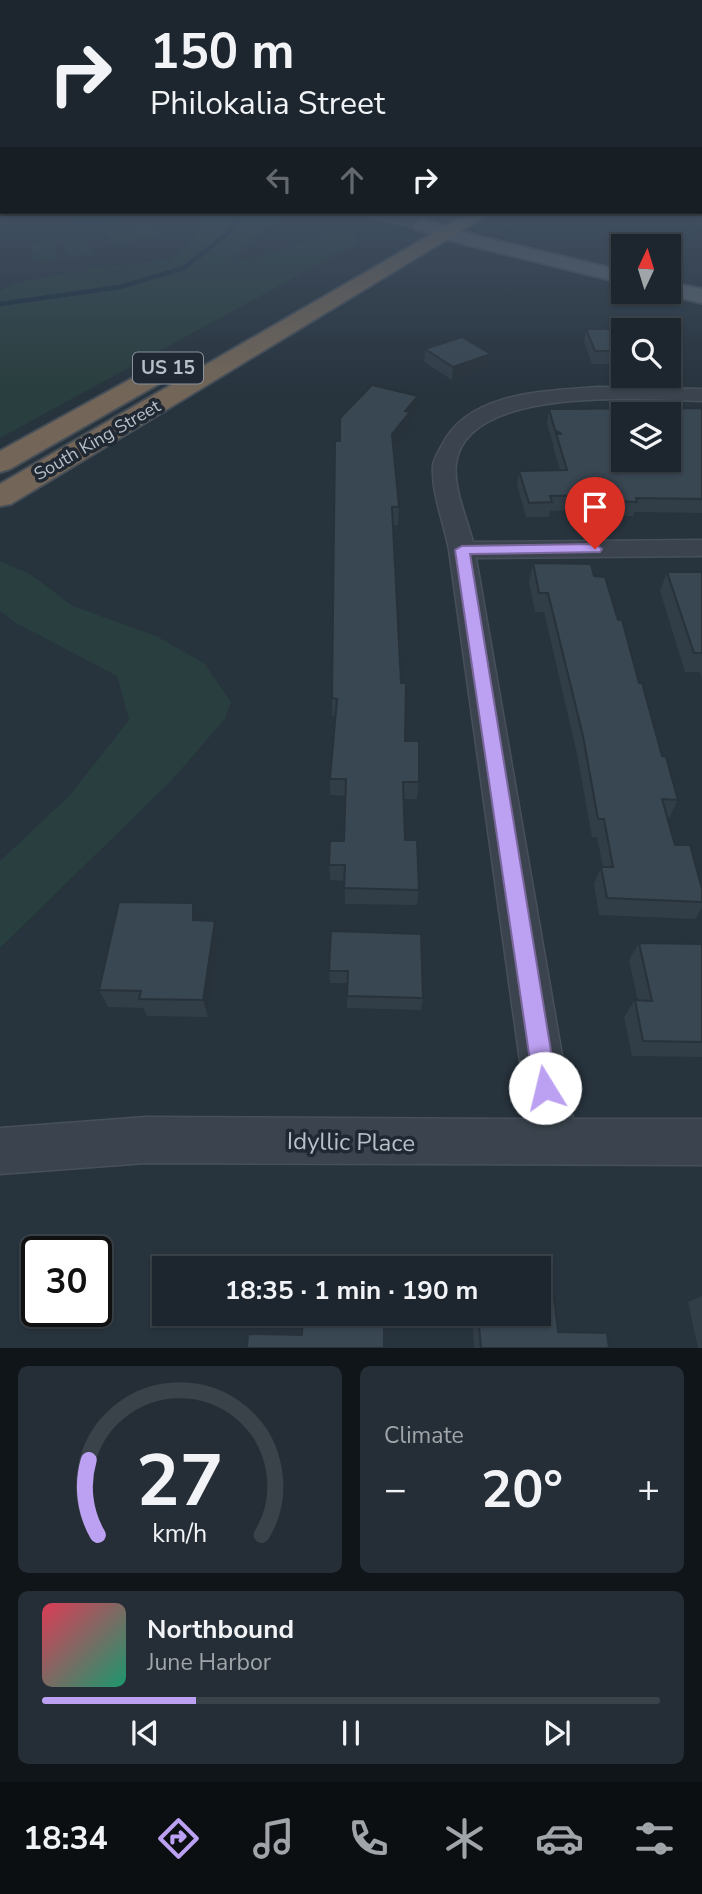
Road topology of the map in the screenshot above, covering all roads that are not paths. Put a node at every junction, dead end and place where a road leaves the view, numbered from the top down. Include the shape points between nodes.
1 (368, 268) edge
2 (681, 272) edge
3 (336, 273) dead end
4 (702, 277) edge
5 (681, 291) edge
6 (702, 296) edge
7 (240, 327) dead end
8 (180, 361) dead end
9 (702, 395) edge
10 (0, 464) edge
11 (0, 497) edge
12 (702, 548) edge
13 (462, 550) junction
14 (554, 1142) junction
15 (702, 1142) edge
16 (0, 1151) edge

1 - 11 highway, South King Street / US 15
2 - 4 main road
3 - 7 highway
5 - 6 main road
8 - 10 highway, South King Street / US 15
9 - 13 street via 573,394 495,408 465,426 450,444 444,464
12 - 13 street
13 - 14 street
14 - 15 street, Idyllic Place
14 - 16 street, Idyllic Place via 146,1140

